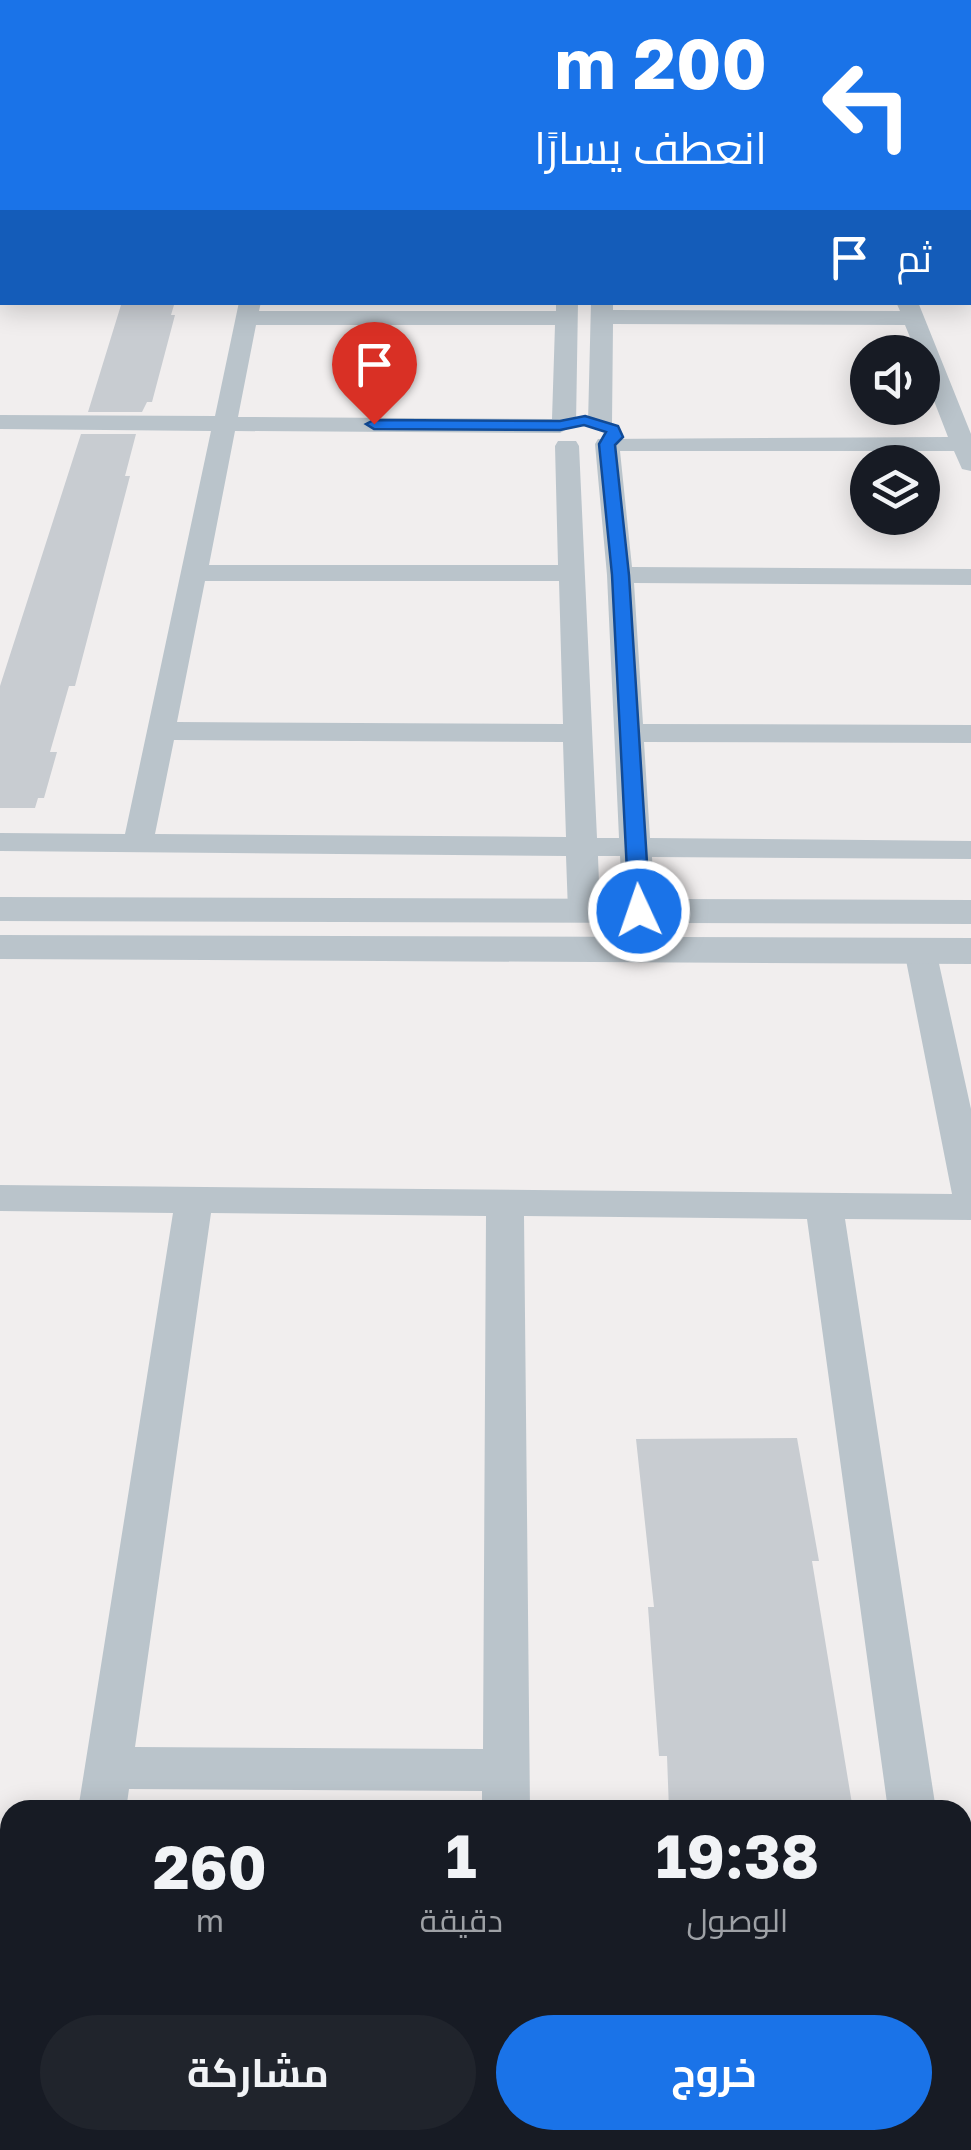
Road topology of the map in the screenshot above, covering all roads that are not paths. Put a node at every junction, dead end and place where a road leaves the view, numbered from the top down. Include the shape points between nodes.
1 (248, 310) edge
2 (567, 310) edge
3 (603, 310) edge
4 (909, 310) edge
5 (0, 422) edge
6 (605, 431) junction
7 (223, 432) junction
8 (563, 434) junction
9 (0, 441) edge
10 (965, 445) edge
11 (194, 573) junction
12 (573, 573) junction
13 (620, 575) junction
14 (971, 577) edge
15 (578, 679) junction
16 (626, 679) junction
17 (161, 731) junction
18 (580, 733) junction
19 (629, 733) junction
20 (971, 734) edge
21 (0, 842) edge
22 (138, 843) junction
23 (582, 845) junction
24 (636, 845) junction
25 (971, 850) edge
26 (0, 910) edge
27 (854, 910) junction
28 (584, 911) junction
29 (639, 911) junction
30 (971, 912) edge
31 (0, 947) edge
32 (864, 950) junction
33 (920, 950) junction
34 (971, 951) edge
35 (971, 1194) edge
36 (0, 1198) edge
37 (194, 1200) junction
38 (505, 1203) junction
39 (824, 1206) junction
40 (971, 1206) edge
41 (106, 1789) edge
42 (506, 1790) edge
43 (911, 1800) edge

1 - 2 street
1 - 7 street
2 - 8 street
3 - 4 street
3 - 6 street
4 - 10 street
5 - 7 street
6 - 8 street via 592,448
6 - 10 street
6 - 13 street
7 - 8 street
7 - 9 street
7 - 11 street
8 - 12 street
11 - 12 street
11 - 17 street
12 - 15 street
13 - 14 street
13 - 16 street
15 - 16 street
15 - 18 street
16 - 19 street
17 - 18 street
17 - 22 street
18 - 23 street
19 - 20 street
19 - 24 street
21 - 22 street
22 - 23 street
23 - 24 street
23 - 28 street
24 - 25 street
24 - 29 street
26 - 28 street
27 - 29 street
27 - 30 street
27 - 32 street
28 - 29 street
31 - 32 street
32 - 33 street
33 - 34 street
33 - 35 street
36 - 37 street
37 - 38 street
37 - 41 street
38 - 39 street
38 - 42 street
39 - 40 street
39 - 43 street
41 - 42 street

